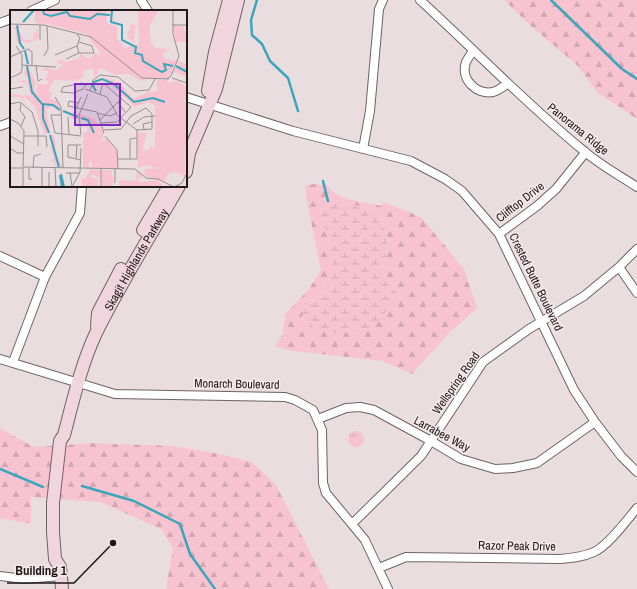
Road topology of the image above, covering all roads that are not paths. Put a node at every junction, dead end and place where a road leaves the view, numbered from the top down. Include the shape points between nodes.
1 (55, 0) edge
2 (142, 0) edge
3 (229, 0) edge
4 (238, 0) edge
5 (383, 0) edge
6 (420, 0) edge
7 (33, 10) edge
8 (147, 10) edge
9 (10, 19) edge
10 (0, 23) edge
11 (473, 51) junction
12 (507, 84) junction
13 (187, 97) edge
14 (208, 104) junction
15 (10, 122) edge
16 (0, 126) edge
17 (363, 149) junction
18 (585, 153) junction
19 (187, 154) edge
20 (82, 187) edge
21 (168, 187) edge
22 (178, 187) edge
23 (637, 187) edge
24 (499, 234) junction
25 (637, 249) edge
26 (0, 256) edge
27 (619, 267) junction
28 (45, 277) junction
29 (637, 293) edge
30 (542, 321) junction
31 (96, 334) junction
32 (0, 358) edge
33 (13, 362) junction
34 (78, 382) junction
35 (318, 419) junction
36 (595, 422) junction
37 (431, 441) junction
38 (637, 472) edge
39 (637, 508) edge
40 (352, 524) junction
41 (379, 568) junction
42 (60, 571) junction
43 (0, 576) edge
44 (62, 589) edge
45 (388, 589) edge

1 - 7 street
2 - 8 street
3 - 14 street via 211,73
4 - 14 street via 216,89
5 - 17 street via 379,10 370,111
6 - 11 street, Panorama Ridge
9 - 10 street
11 - 12 street, Panorama Ridge
11 - 12 street via 466,62 465,72 474,88 483,92 494,92
12 - 18 street, Panorama Ridge
13 - 14 street, Crested Butte Boulevard
14 - 17 street, Crested Butte Boulevard via 293,131
14 - 19 street
15 - 16 street
17 - 24 street, Crested Butte Boulevard via 411,161 445,179 474,203
18 - 23 street, Panorama Ridge
18 - 24 street, Clifftop Drive via 556,189
20 - 28 street via 80,213
21 - 31 street, Skagit Highlands Parkway via 98,313
22 - 31 street, Skagit Highlands Parkway via 130,269
24 - 30 street, Crested Butte Boulevard
25 - 27 street, Wellspring Road
26 - 28 street
27 - 29 street
27 - 30 street, Wellspring Road via 584,296
28 - 33 street
30 - 36 street, Crested Butte Boulevard via 574,390
30 - 37 street, Wellspring Road via 499,348 483,362
31 - 34 street, Skagit Highlands Parkway
32 - 33 street, Monarch Boulevard
33 - 34 street, Monarch Boulevard
34 - 35 street, Monarch Boulevard via 115,394 285,397 313,410
34 - 42 street, Skagit Highlands Parkway via 64,435 66,447 60,505 63,563
35 - 37 street, Larrabee Way via 346,408 360,407 374,410
35 - 40 street via 322,430 326,493
36 - 37 street, Larrabee Way via 537,463 513,468 495,468 461,459
36 - 38 street, Crested Butte Boulevard
37 - 40 street, Wellspring Road via 421,456
39 - 41 street, Razor Peak Drive via 621,528 595,552 582,556 560,559 406,557
40 - 41 street via 365,540
41 - 45 street
42 - 43 street via 24,579
42 - 44 street, Skagit Highlands Parkway

